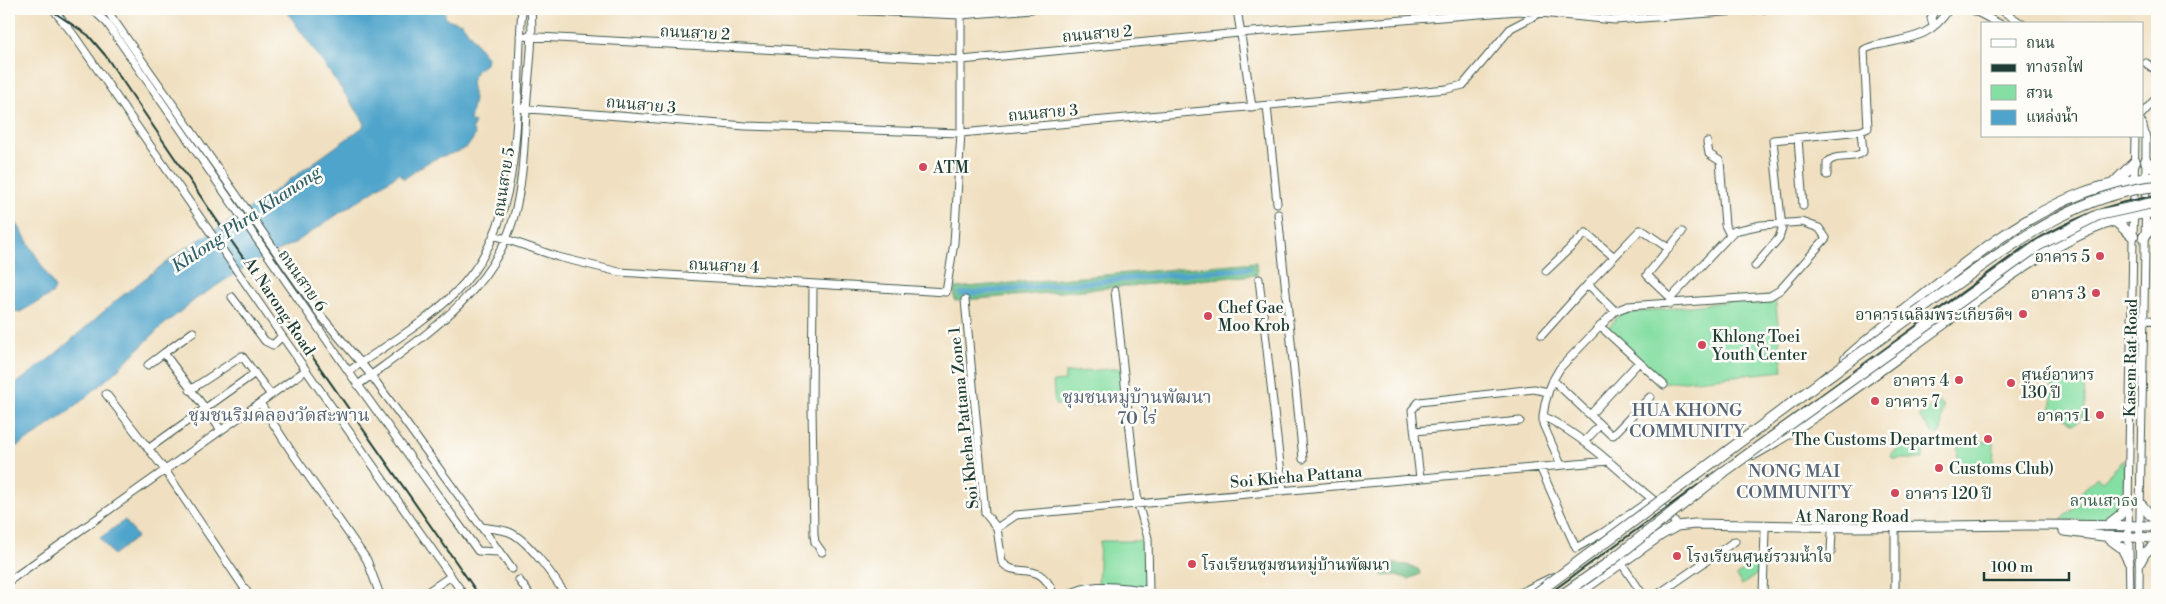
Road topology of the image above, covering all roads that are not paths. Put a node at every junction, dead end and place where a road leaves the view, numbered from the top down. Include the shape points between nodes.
1 (53, 9) edge
2 (92, 9) edge
3 (106, 9) edge
4 (522, 9) edge
5 (531, 9) edge
6 (819, 9) edge
7 (1032, 9) edge
8 (1237, 9) edge
9 (1765, 9) edge
10 (1934, 9) edge
11 (1949, 9) edge
12 (1971, 9) edge
13 (2000, 9) edge
14 (1741, 10) edge
15 (1540, 11) edge
16 (961, 12) edge
17 (1996, 22) edge
18 (2019, 22) edge
19 (1932, 25) junction
20 (1240, 33) junction
21 (520, 36) junction
22 (531, 37) junction
23 (962, 60) junction
24 (2146, 63) dead end
25 (2157, 71) edge
26 (2157, 97) edge
27 (1267, 106) junction
28 (1252, 107) junction
29 (516, 108) junction
30 (526, 108) junction
31 (2144, 112) edge
32 (2144, 130) edge
33 (1861, 131) junction
34 (961, 133) junction
35 (1798, 138) junction
36 (2136, 138) edge
37 (1707, 142) dead end
38 (2140, 162) junction
39 (2157, 170) edge
40 (1827, 176) dead end
41 (2157, 177) edge
42 (2140, 179) junction
43 (2112, 184) junction
44 (2157, 186) edge
45 (1277, 202) dead end
46 (2157, 202) edge
47 (1804, 206) dead end
48 (2145, 212) junction
49 (2157, 212) edge
50 (1278, 214) dead end
51 (2134, 214) junction
52 (2157, 218) edge
53 (2114, 220) junction
54 (1782, 222) junction
55 (1682, 232) dead end
56 (494, 235) junction
57 (1730, 235) junction
58 (2139, 237) junction
59 (505, 239) junction
60 (1668, 248) junction
61 (1614, 257) junction
62 (1755, 266) dead end
63 (1546, 271) dead end
64 (1259, 279) dead end
65 (813, 284) junction
66 (1588, 284) junction
67 (1115, 291) dead end
68 (232, 298) dead end
69 (965, 300) dead end
70 (1670, 301) junction
71 (1615, 311) junction
72 (2131, 318) junction
73 (2145, 321) junction
74 (2157, 321) edge
75 (1600, 326) junction
76 (193, 332) dead end
77 (1542, 335) dead end
78 (282, 336) junction
79 (164, 353) junction
80 (1639, 362) junction
81 (361, 363) junction
82 (148, 365) dead end
83 (306, 370) junction
84 (349, 371) junction
85 (255, 374) junction
86 (371, 375) junction
87 (1553, 380) junction
88 (1823, 380) junction
89 (358, 385) junction
90 (1664, 385) dead end
91 (190, 390) junction
92 (1548, 392) junction
93 (106, 394) dead end
94 (271, 395) junction
95 (1650, 397) dead end
96 (260, 402) junction
97 (205, 409) junction
98 (1590, 415) junction
99 (1543, 416) junction
100 (1520, 421) dead end
101 (1600, 425) junction
102 (221, 430) junction
103 (1415, 432) junction
104 (1584, 442) junction
105 (148, 449) junction
106 (1303, 459) dead end
107 (1609, 461) junction
108 (1561, 466) junction
109 (1540, 468) junction
110 (165, 470) junction
111 (1725, 471) junction
112 (1420, 478) junction
113 (1282, 491) junction
114 (1652, 499) junction
115 (2140, 503) junction
116 (1138, 504) junction
117 (2128, 505) junction
118 (2157, 520) edge
119 (2128, 526) junction
120 (2139, 526) junction
121 (2157, 526) edge
122 (482, 527) junction
123 (997, 528) junction
124 (1679, 528) junction
125 (1765, 530) junction
126 (1895, 531) junction
127 (2104, 531) junction
128 (1832, 532) junction
129 (2129, 537) junction
130 (2140, 538) junction
131 (2157, 538) edge
132 (1735, 541) dead end
133 (2157, 543) edge
134 (500, 552) junction
135 (822, 552) dead end
136 (1831, 552) dead end
137 (2129, 562) junction
138 (2140, 562) junction
139 (1624, 567) junction
140 (512, 569) dead end
141 (1567, 572) junction
142 (451, 576) junction
143 (519, 580) dead end
144 (9, 581) edge
145 (249, 595) edge
146 (380, 595) edge
147 (423, 595) edge
148 (464, 595) edge
149 (530, 595) edge
150 (566, 595) edge
151 (1054, 595) edge
152 (1069, 595) edge
153 (1519, 595) edge
154 (1534, 595) edge
155 (1562, 595) edge
156 (1576, 595) edge
157 (1585, 595) edge
158 (1643, 595) edge
159 (1657, 595) edge
160 (1764, 595) edge
161 (1896, 595) edge
162 (2130, 595) edge
163 (2140, 595) edge

1 - 78 street, At Narong Road
2 - 84 street, ถนนสาย 6 via 107,23
3 - 81 street, ถนนสาย 6 via 322,317
4 - 21 street, ถนนสาย 5
5 - 22 street, ถนนสาย 5
6 - 16 street
7 - 16 street
8 - 20 street
9 - 14 street, ถนนสาย 2
10 - 19 street via 1930,18
11 - 19 street via 1941,21
12 - 17 street
13 - 18 street
14 - 15 street, ถนนสาย 2 via 1615,20
15 - 20 street, ถนนสาย 2
15 - 27 street, ถนนสาย 3 via 1504,34 1474,73 1456,88
16 - 23 street
19 - 33 street via 1920,36 1864,50 1869,124
20 - 23 street, ถนนสาย 2
20 - 28 street
21 - 22 street, ถนนสาย 2
21 - 29 street, ถนนสาย 5
22 - 23 street, ถนนสาย 2
22 - 30 street, ถนนสาย 5
23 - 34 street
24 - 25 street
26 - 31 street
27 - 28 street, ถนนสาย 3
27 - 45 street
28 - 34 street, ถนนสาย 3
29 - 30 street, ถนนสาย 3
29 - 56 street, ถนนสาย 5 via 507,197
30 - 34 street, ถนนสาย 3 via 746,126
30 - 59 street, ถนนสาย 5 via 517,204
32 - 38 street, Kasem Rat Road via 2146,138
33 - 35 street
33 - 40 street via 1862,152 1858,156 1829,160
34 - 65 street, ถนนสาย 4 via 954,243 946,292
35 - 47 street
35 - 54 street via 1773,140
36 - 38 street, Kasem Rat Road
37 - 57 street via 1709,154 1720,161 1725,226
38 - 39 highway
38 - 42 street, Kasem Rat Road
38 - 43 highway
41 - 42 highway
42 - 43 highway
42 - 48 street, Kasem Rat Road
42 - 51 street, Kasem Rat Road
43 - 88 highway, bridge via 2059,203 2020,226 1933,288
44 - 88 highway, bridge via 2094,201 2048,222
46 - 111 highway, bridge via 2098,216 2039,245
48 - 49 highway
48 - 51 highway
48 - 58 street, Kasem Rat Road
50 - 106 street
51 - 53 highway
51 - 58 street, Kasem Rat Road
52 - 58 highway
53 - 58 highway
53 - 111 highway, bridge via 2063,243 2018,270 1822,412
54 - 57 street via 1734,231
54 - 62 street via 1779,238
54 - 70 street via 1815,225 1826,238 1780,290 1770,296
55 - 60 street
56 - 59 street, ถนนสาย 4
56 - 81 street, ถนนสาย 5 via 484,255 456,292 407,332
57 - 70 street
58 - 72 street, Kasem Rat Road
58 - 73 street, Kasem Rat Road
59 - 65 street, ถนนสาย 4 via 611,271
59 - 86 street, ถนนสาย 5 via 489,270 464,301
60 - 61 street via 1640,230
60 - 70 street via 1647,275
61 - 63 street via 1586,233
61 - 66 street
64 - 113 street
65 - 135 street via 814,535
66 - 71 street
66 - 77 street
67 - 116 street
68 - 78 street via 265,341 273,345
69 - 123 street, Soi Kheha Pattana Zone 1 via 985,513
70 - 71 street via 1628,306
71 - 75 street
72 - 73 street
72 - 117 street, Kasem Rat Road
73 - 74 street
73 - 115 street, Kasem Rat Road
75 - 80 street
75 - 87 street via 1560,368
76 - 79 street
78 - 83 street, At Narong Road
79 - 82 street
79 - 91 street
80 - 90 street
80 - 98 street
81 - 84 street, ถนนสาย 5
81 - 86 street, ถนนสาย 6
83 - 94 street
83 - 142 street, At Narong Road
84 - 89 street, ถนนสาย 6
85 - 91 street via 242,356
85 - 94 street
85 - 97 street
86 - 89 street, ถนนสาย 5
86 - 122 street, ถนนสาย 6
87 - 92 street
87 - 98 street
88 - 141 highway, bridge
89 - 134 street, ถนนสาย 6 via 478,550
91 - 97 street
92 - 99 street
92 - 103 street via 1534,389 1419,402 1412,410
93 - 105 street
94 - 96 street
95 - 101 street via 1613,434
96 - 102 street
96 - 146 street via 367,560
97 - 102 street
97 - 105 street
98 - 101 street
99 - 104 street
99 - 108 street via 1543,424
100 - 103 street
101 - 104 street
102 - 110 street
103 - 112 street
104 - 107 street
105 - 110 street
107 - 108 street, Soi Kheha Pattana
107 - 114 street
108 - 109 street, Soi Kheha Pattana
109 - 112 street, Soi Kheha Pattana
109 - 114 street via 1576,548
110 - 144 street
110 - 145 street
111 - 155 highway, bridge
112 - 113 street, Soi Kheha Pattana
113 - 116 street, Soi Kheha Pattana
114 - 124 street
115 - 118 main road
115 - 120 street, Kasem Rat Road
116 - 123 street, Soi Kheha Pattana via 1016,515
116 - 152 street via 1148,538 1149,590 1098,586
117 - 119 street, Kasem Rat Road
117 - 127 main road
119 - 120 main road, At Narong Road
119 - 127 main road, At Narong Road
119 - 129 street, Kasem Rat Road
120 - 121 main road, At Narong Road
120 - 130 street, Kasem Rat Road
122 - 134 street, ถนนสาย 6
122 - 150 street via 508,532 521,540
123 - 151 street via 1000,554 1005,565 1040,574 1047,579
124 - 125 main road, At Narong Road
124 - 127 main road, At Narong Road via 1695,524 1811,527 2019,525
124 - 139 main road, At Narong Road
124 - 156 main road, At Narong Road via 1661,535
125 - 128 main road, At Narong Road
125 - 160 street
126 - 127 main road, At Narong Road
126 - 128 main road, At Narong Road
126 - 161 street
127 - 129 main road, At Narong Road
127 - 137 main road via 2120,545
128 - 136 street
129 - 130 main road, At Narong Road
129 - 137 street, Kasem Rat Road
130 - 131 main road, At Narong Road
130 - 138 street, Kasem Rat Road
132 - 159 street
133 - 138 main road
134 - 140 street, ถนนสาย 6
137 - 162 street, Kasem Rat Road
138 - 163 street, Kasem Rat Road
139 - 157 main road, At Narong Road
139 - 158 street
141 - 153 highway, bridge
141 - 154 highway, bridge
142 - 147 street
142 - 148 street, At Narong Road
143 - 149 street

